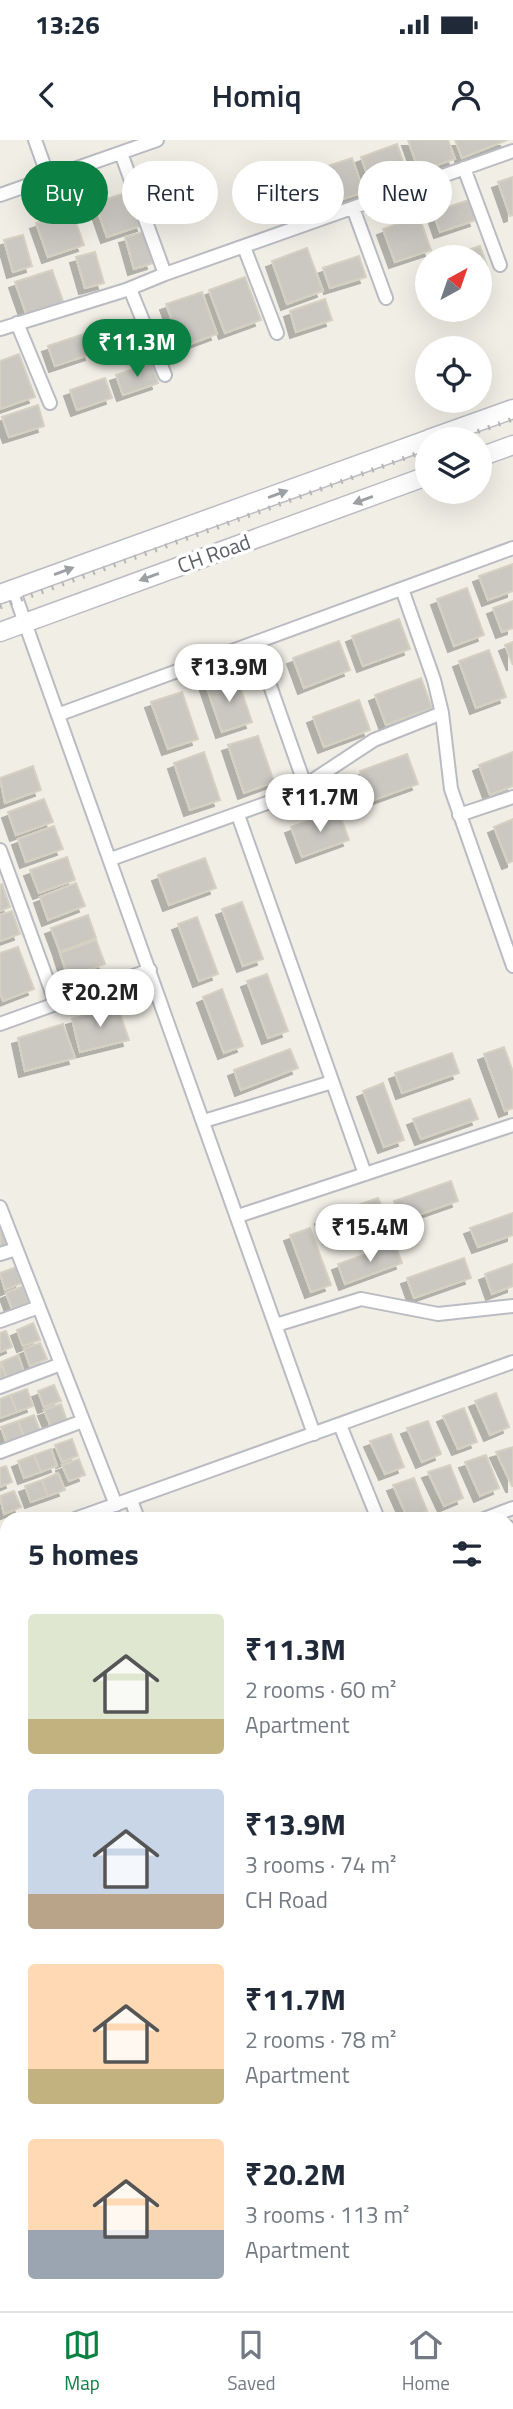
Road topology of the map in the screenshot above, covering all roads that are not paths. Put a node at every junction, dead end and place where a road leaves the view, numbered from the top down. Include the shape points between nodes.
1 (35, 140) edge
2 (157, 140) edge
3 (513, 151) edge
4 (121, 153) junction
5 (42, 161) edge
6 (99, 161) edge
7 (464, 169) junction
8 (21, 187) edge
9 (0, 194) edge
10 (353, 208) junction
11 (244, 247) junction
12 (500, 265) dead end
13 (165, 274) junction
14 (130, 289) junction
15 (386, 298) dead end
16 (17, 323) junction
17 (0, 329) edge
18 (277, 333) dead end
19 (165, 376) dead end
20 (50, 403) dead end
21 (513, 409) edge
22 (464, 427) edge
23 (415, 445) edge
24 (513, 445) edge
25 (492, 453) edge
26 (415, 480) edge
27 (513, 548) edge
28 (402, 589) junction
29 (7, 592) edge
30 (27, 622) junction
31 (0, 632) edge
32 (255, 643) junction
33 (442, 713) junction
34 (60, 714) junction
35 (305, 785) junction
36 (513, 797) edge
37 (237, 815) junction
38 (459, 815) junction
39 (0, 850) edge
40 (111, 859) junction
41 (513, 966) edge
42 (150, 970) junction
43 (56, 1004) junction
44 (0, 1024) edge
45 (332, 1083) junction
46 (204, 1121) junction
47 (513, 1125) edge
48 (365, 1174) junction
49 (0, 1207) edge
50 (238, 1216) junction
51 (16, 1249) junction
52 (0, 1254) edge
53 (513, 1306) edge
54 (39, 1307) junction
55 (0, 1321) edge
56 (276, 1325) junction
57 (513, 1362) edge
58 (61, 1364) junction
59 (0, 1387) edge
60 (83, 1421) junction
61 (340, 1425) junction
62 (314, 1434) junction
63 (0, 1452) edge
64 (131, 1500) junction
65 (116, 1505) junction
66 (96, 1512) edge
67 (135, 1512) edge
68 (375, 1512) edge

1 - 5 street
2 - 4 street
3 - 7 street
4 - 6 street
4 - 13 street
7 - 10 street
7 - 12 street
8 - 9 street
10 - 11 street
10 - 15 street
11 - 13 street
11 - 18 street
13 - 14 street
14 - 16 street
14 - 19 street
16 - 17 street
16 - 20 street
21 - 22 street, CH Road
29 -> 23 street, CH Road
24 - 25 street
26 -> 30 street, CH Road
27 - 28 street
28 - 32 street
28 - 33 street
29 - 30 street
30 - 31 street, CH Road
30 - 34 street
32 - 34 street
32 - 35 street
33 - 35 street via 374,740
33 - 38 street
34 - 40 street
35 - 37 street
36 - 38 street
37 - 40 street
37 - 45 street
38 - 41 street
39 - 43 street
40 - 42 street
42 - 43 street
42 - 46 street
43 - 44 street
45 - 46 street
45 - 48 street
46 - 50 street
47 - 48 street
48 - 50 street
49 - 51 street
50 - 56 street
51 - 52 street
51 - 54 street
53 - 56 street via 438,1314 361,1299
54 - 55 street
54 - 58 street
56 - 62 street
57 - 61 street
58 - 59 street
58 - 60 street
60 - 63 street
60 - 65 street
61 - 62 street
61 - 68 street
62 - 64 street
64 - 65 street
64 - 67 street
65 - 66 street

